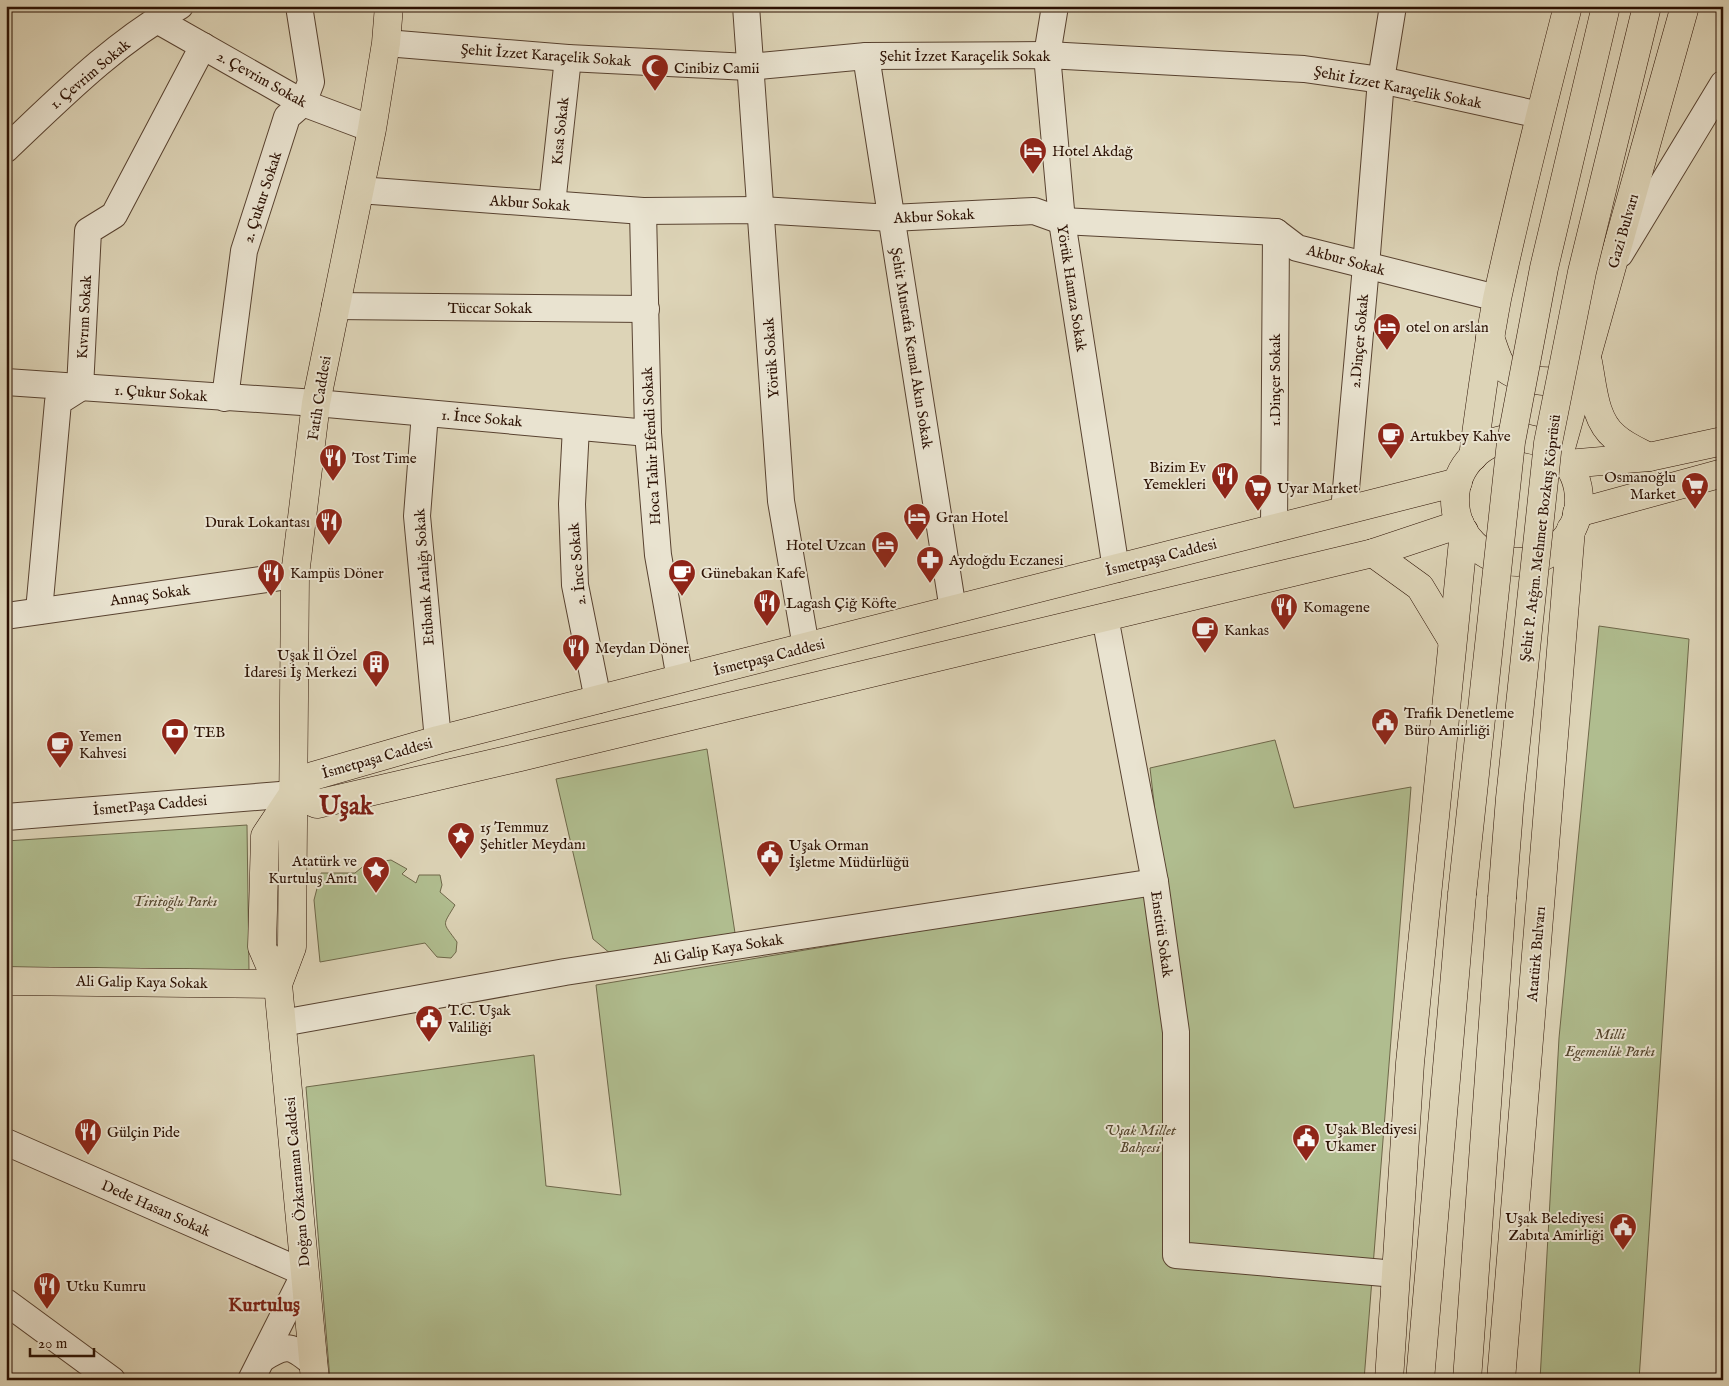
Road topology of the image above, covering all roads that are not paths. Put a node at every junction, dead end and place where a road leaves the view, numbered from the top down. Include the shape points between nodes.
1 (180, 6) edge
2 (299, 6) edge
3 (389, 6) edge
4 (746, 6) edge
5 (1055, 6) edge
6 (1394, 6) edge
7 (1568, 6) edge
8 (1606, 6) edge
9 (1647, 6) edge
10 (1685, 6) edge
11 (157, 20) junction
12 (386, 43) junction
13 (202, 46) junction
14 (1047, 55) junction
15 (866, 56) junction
16 (568, 58) junction
17 (749, 67) junction
18 (1381, 80) junction
19 (1723, 84) edge
20 (303, 103) junction
21 (1540, 115) junction
22 (372, 128) junction
23 (6, 149) edge
24 (359, 190) junction
25 (552, 204) junction
26 (760, 210) junction
27 (643, 211) junction
28 (891, 218) junction
29 (1062, 221) junction
30 (1276, 232) junction
31 (1613, 264) junction
32 (1366, 266) junction
33 (1497, 298) junction
34 (335, 306) junction
35 (646, 309) junction
36 (1490, 337) junction
37 (1587, 355) junction
38 (6, 382) edge
39 (80, 388) junction
40 (224, 398) junction
41 (316, 403) junction
42 (425, 413) junction
43 (576, 427) junction
44 (648, 433) junction
45 (1723, 441) edge
46 (1473, 457) junction
47 (1648, 457) junction
48 (1563, 459) junction
49 (1723, 473) edge
50 (1458, 482) junction
51 (1344, 511) junction
52 (1574, 521) junction
53 (1462, 528) junction
54 (1274, 529) junction
55 (1373, 553) junction
56 (1116, 569) junction
57 (295, 575) junction
58 (953, 610) junction
59 (39, 611) junction
60 (6, 616) edge
61 (1106, 617) junction
62 (1452, 640) junction
63 (806, 647) junction
64 (680, 679) junction
65 (598, 700) junction
66 (438, 740) junction
67 (293, 794) junction
68 (6, 817) edge
69 (1155, 882) junction
70 (6, 981) edge
71 (278, 984) junction
72 (282, 1023) junction
73 (6, 1142) edge
74 (305, 1273) junction
75 (1396, 1274) junction
76 (6, 1302) edge
77 (257, 1370) edge
78 (314, 1372) edge
79 (112, 1380) edge
80 (1390, 1380) edge
81 (1420, 1380) edge
82 (1467, 1380) edge
83 (1501, 1380) edge

1 - 11 street, 1. Çevrim Sokak
2 - 20 street, 2. Çukur Sokak via 311,82
3 - 12 main road, Fatih Caddesi
4 - 17 street, Yörük Sokak
5 - 14 street, Yörük Hamza Sokak
6 - 18 street, 2.Dinçer Sokak
7 - 21 main road
8 - 81 main road, bridge via 1544,268 1511,442 1462,894
9 - 82 main road, Şehit P. Atğm. Mehmet Bozkuş Köprüsü, bridge via 1582,272 1548,444 1510,798
10 - 31 main road, Gazi Bulvarı
11 - 13 street, 2. Çevrim Sokak
11 - 23 street, 1. Çevrim Sokak via 82,76
12 - 16 street, Şehit İzzet Karaçelik Sokak
12 - 22 main road, Fatih Caddesi
13 - 20 street, 2. Çevrim Sokak
13 - 39 street, Kıvrım Sokak via 114,215 88,231
14 - 15 street, Şehit İzzet Karaçelik Sokak
14 - 18 street, Şehit İzzet Karaçelik Sokak via 1304,70
14 - 29 street, Yörük Hamza Sokak
15 - 17 street, Şehit İzzet Karaçelik Sokak
15 - 28 street, Şehit Mustafa Kemal Akın Sokak
16 - 17 street, Şehit İzzet Karaçelik Sokak
16 - 25 street, Kısa Sokak
17 - 26 street, Yörük Sokak
18 - 21 street, Şehit İzzet Karaçelik Sokak
18 - 32 street, 2.Dinçer Sokak
19 - 31 street
20 - 22 street, 2. Çevrim Sokak
20 - 40 street, 2. Çukur Sokak via 287,117 244,251
21 - 33 main road
22 - 24 main road, Fatih Caddesi
24 - 25 street, Akbur Sokak
24 - 34 main road, Fatih Caddesi
25 - 27 street, Akbur Sokak
26 - 27 street, Akbur Sokak
26 - 28 street, Akbur Sokak
26 - 63 street, Yörük Sokak via 782,500
27 - 35 street, Hoca Tahir Efendi Sokak
28 - 29 street, Akbur Sokak via 1034,211
28 - 58 street, Şehit Mustafa Kemal Akın Sokak
29 - 30 street, Akbur Sokak
29 - 56 street, Yörük Hamza Sokak
30 - 32 street, Akbur Sokak via 1297,248
30 - 54 street, 1.Dinçer Sokak
31 - 37 main road, Gazi Bulvarı
32 - 33 street, Akbur Sokak
32 - 51 street, 2.Dinçer Sokak
33 - 36 main road
34 - 35 street, Tüccar Sokak
34 - 41 main road, Fatih Caddesi
35 - 44 street, Hoca Tahir Efendi Sokak
36 - 37 main road via 1501,364 1536,381 1567,378
36 - 46 main road
37 - 47 main road via 1596,404 1604,425 1614,437
37 - 48 main road, Gazi Bulvarı
38 - 39 street, 1. Çukur Sokak
39 - 40 street, 1. Çukur Sokak
39 - 59 street via 58,402
40 - 41 street, 1. Çukur Sokak
41 - 42 street, 1. İnce Sokak
41 - 57 main road, Fatih Caddesi
42 - 43 street, 1. İnce Sokak
42 - 66 street, Etibank Aralığı Sokak via 417,516
43 - 44 street, 1. İnce Sokak
43 - 65 street, 2. İnce Sokak via 572,504 576,585
44 - 64 street, Hoca Tahir Efendi Sokak via 658,555
45 - 47 main road
46 - 48 main road via 1492,443 1516,438 1539,442
46 - 50 main road
47 - 48 main road
48 - 52 main road via 1577,487
49 - 52 main road
50 - 51 main road, İsmetpaşa Caddesi
50 - 53 main road via 1455,503
51 - 54 main road, İsmetpaşa Caddesi
52 - 53 main road via 1564,540 1554,549 1543,556 1518,562 1499,559 1481,550
52 - 83 main road, Atatürk Bulvarı
53 - 55 main road, İsmetpaşa Caddesi
53 - 62 main road
54 - 56 main road, İsmetpaşa Caddesi
55 - 61 main road, İsmetpaşa Caddesi
55 - 62 main road via 1420,587
56 - 58 main road, İsmetpaşa Caddesi
57 - 59 street, Annaç Sokak
57 - 67 main road, Fatih Caddesi
58 - 63 main road, İsmetpaşa Caddesi
59 - 60 street, Annaç Sokak
61 - 67 main road, İsmetpaşa Caddesi via 317,804
61 - 69 street, Enstitü Sokak
62 - 75 main road via 1410,1063
63 - 64 main road, İsmetpaşa Caddesi
64 - 65 main road, İsmetpaşa Caddesi
65 - 66 main road, İsmetpaşa Caddesi
66 - 67 main road, İsmetpaşa Caddesi via 313,776
67 - 68 street, İsmetPaşa Caddesi
67 - 71 main road, Doğan Özkaraman Caddesi via 265,836 262,947
69 - 72 street, Ali Galip Kaya Sokak via 565,972
69 - 75 street, Enstitü Sokak via 1176,1032 1176,1255
70 - 71 main road, Ali Galip Kaya Sokak
71 - 72 main road, Doğan Özkaraman Caddesi
72 - 74 main road, Doğan Özkaraman Caddesi
73 - 74 street, Dede Hasan Sokak
74 - 77 street
74 - 78 main road, Doğan Özkaraman Caddesi
75 - 80 main road
76 - 79 street
77 - 78 street via 276,1350 286,1347 299,1352

